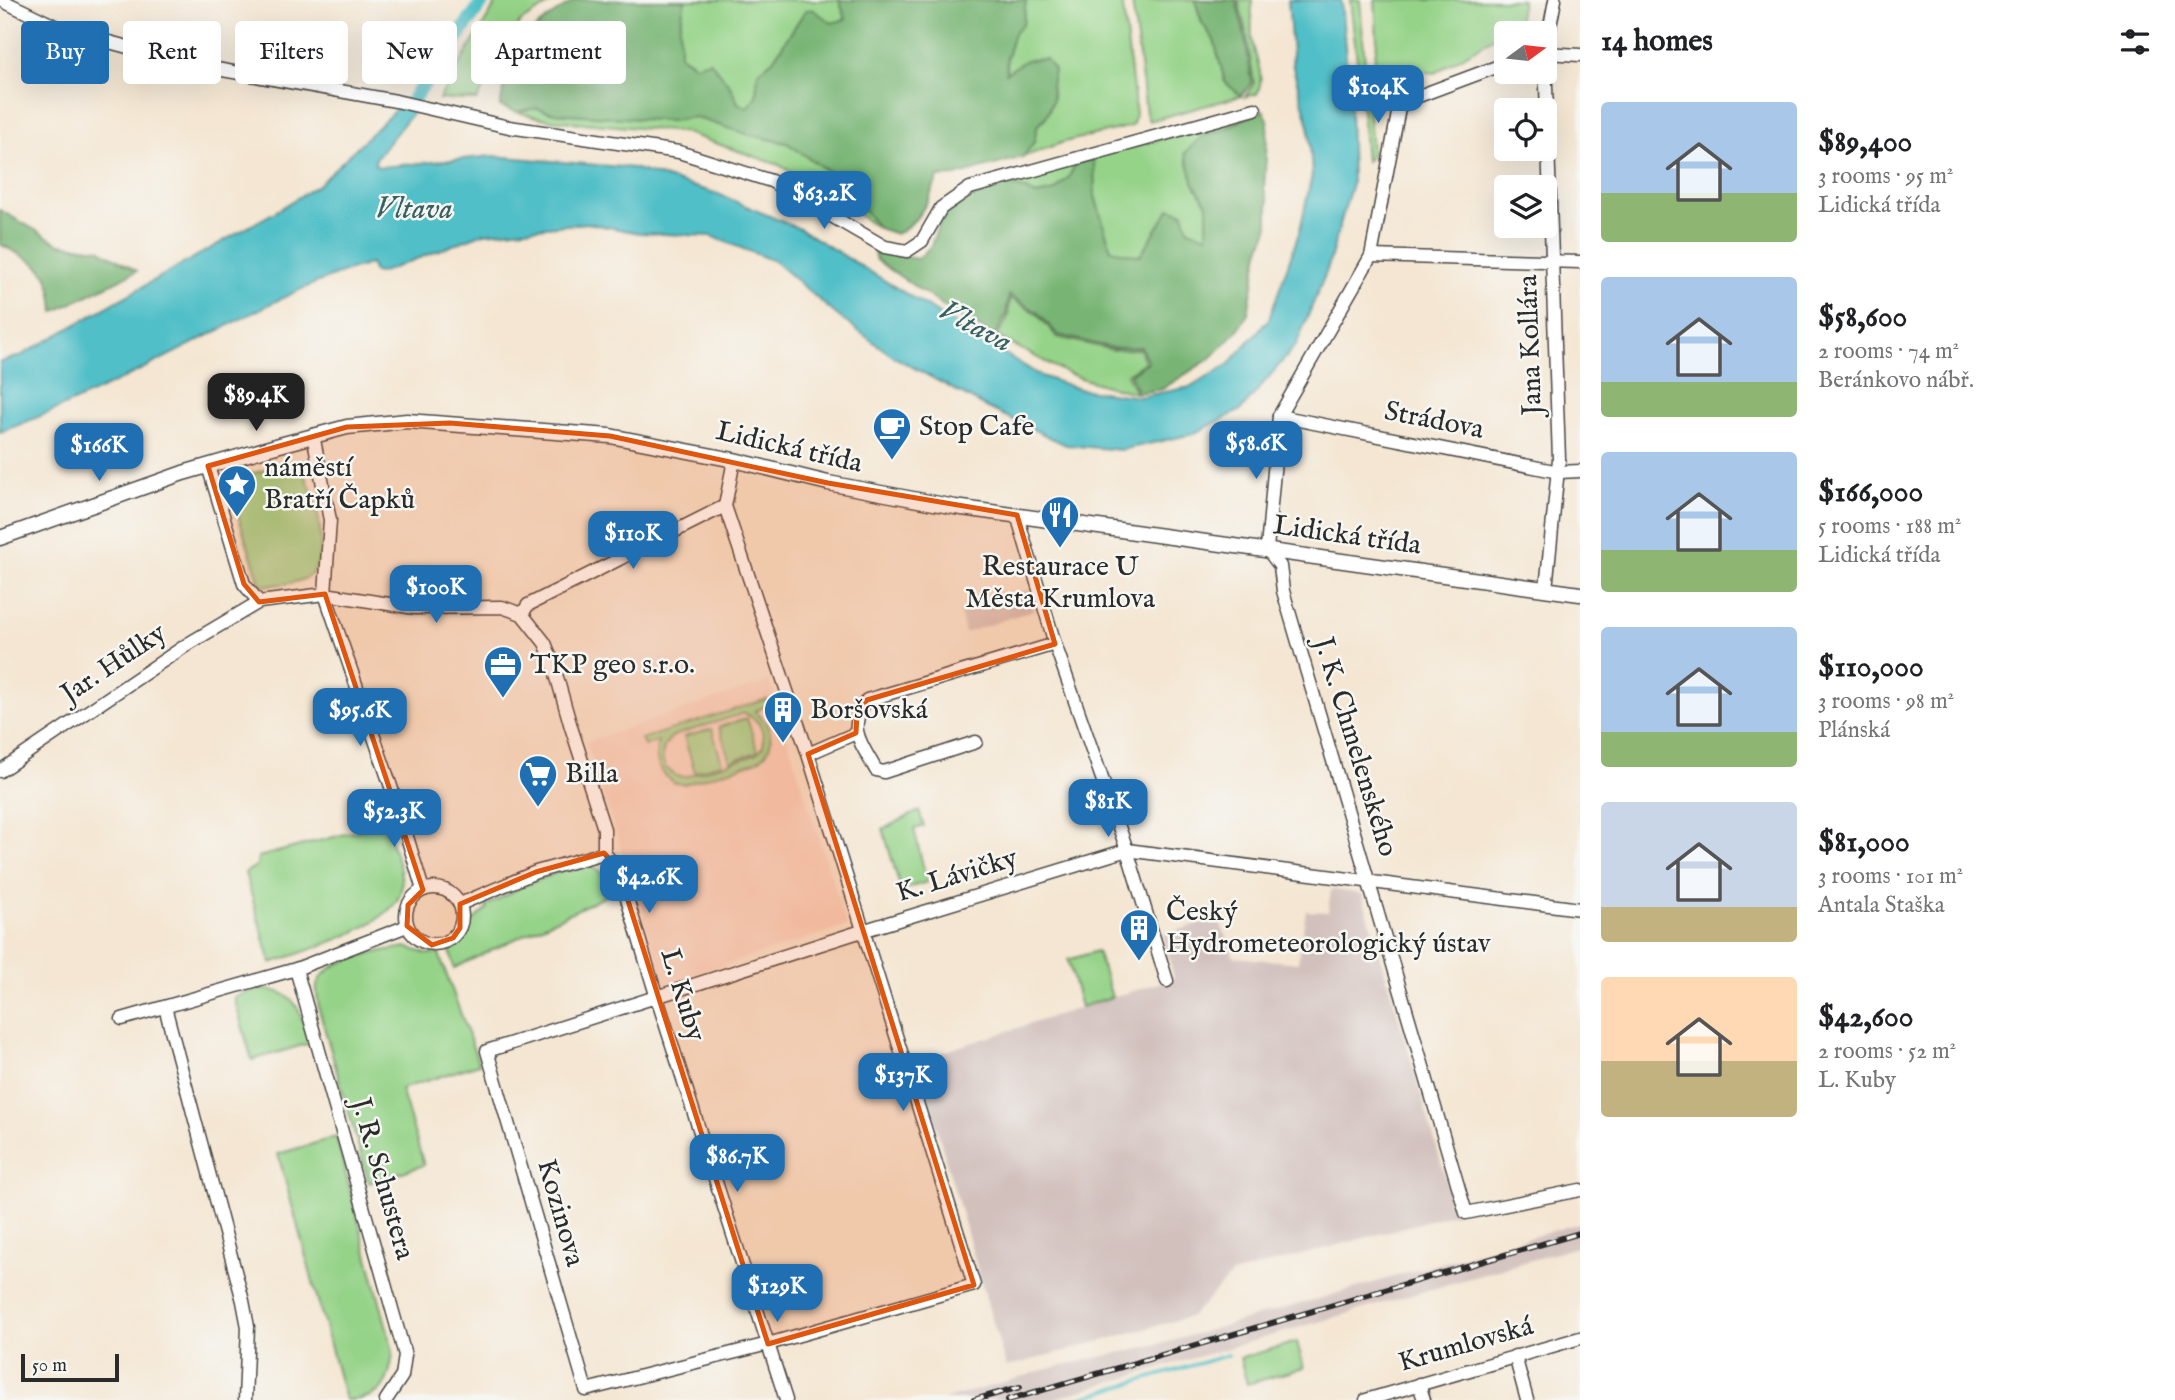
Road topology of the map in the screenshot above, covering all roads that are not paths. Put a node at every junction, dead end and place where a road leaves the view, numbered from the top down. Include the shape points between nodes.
1 (1, 0) edge
2 (1555, 0) edge
3 (1551, 21) edge
4 (1558, 54) edge
5 (1580, 55) edge
6 (1494, 68) edge
7 (1546, 84) edge
8 (1255, 109) dead end
9 (1371, 256) junction
10 (1553, 261) junction
11 (1580, 262) edge
12 (1279, 416) junction
13 (313, 435) junction
14 (734, 460) junction
15 (208, 466) junction
16 (1580, 471) edge
17 (1559, 472) junction
18 (725, 506) junction
19 (1017, 515) junction
20 (0, 538) edge
21 (1267, 549) junction
22 (1546, 589) junction
23 (325, 594) junction
24 (1580, 594) edge
25 (259, 602) junction
26 (522, 614) junction
27 (1055, 644) junction
28 (856, 733) junction
29 (976, 742) dead end
30 (808, 754) junction
31 (0, 771) edge
32 (1127, 850) junction
33 (604, 853) junction
34 (1369, 881) junction
35 (423, 890) junction
36 (460, 904) junction
37 (1580, 909) edge
38 (407, 926) junction
39 (862, 931) junction
40 (296, 969) junction
41 (1167, 981) dead end
42 (657, 999) junction
43 (165, 1006) junction
44 (121, 1019) dead end
45 (487, 1051) joint
46 (1580, 1190) edge
47 (1580, 1338) edge
48 (768, 1344) junction
49 (1515, 1356) junction
50 (1419, 1384) junction
51 (246, 1400) edge
52 (386, 1400) edge
53 (786, 1400) edge
54 (1366, 1400) edge
55 (1424, 1400) edge
56 (1527, 1400) edge

1 - 8 street via 61,29 194,65 509,127 679,152 771,181 885,247 907,251 922,242 941,208 970,188
2 - 3 street, Jana Kollára
4 - 5 street
6 - 9 street via 1402,104
7 - 10 street, Jana Kollára
9 - 10 street
9 - 12 street
10 - 11 street
10 - 17 street, Jana Kollára
12 - 17 street, Strádova
12 - 21 street
13 - 14 street, Lidická třída via 407,421 610,436
13 - 15 street, Lidická třída
13 - 23 street via 330,520
14 - 18 street
14 - 19 street, Lidická třída via 828,483
15 - 20 street, Lidická třída
15 - 25 street via 244,584
16 - 17 street, Strádova
17 - 22 street, Jana Kollára
18 - 26 street via 528,605
18 - 30 street
19 - 21 street, Lidická třída
19 - 27 street
21 - 22 street, Lidická třída
21 - 34 street, J. K. Chmelenského via 1280,566 1283,591
22 - 24 street, Lidická třída
23 - 25 street
23 - 26 street via 415,608 502,607
23 - 35 street
25 - 31 street, Jar. Hůlky via 187,644
26 - 33 street, L. Kuby via 540,635 552,660 604,829
27 - 28 street via 867,700 858,713
27 - 32 street
28 - 29 street via 876,769 884,772
28 - 30 street
30 - 39 street
32 - 34 street, K. Lávičky
32 - 39 street, K. Lávičky
32 - 41 street
33 - 36 street via 536,872
33 - 42 street, L. Kuby via 618,869
34 - 37 street, K. Lávičky
34 - 46 street, J. K. Chmelenského via 1466,1213
35 - 36 street via 444,889
35 - 38 street via 408,905
36 - 38 street via 460,928 443,944 421,942
38 - 40 street
39 - 42 street, K. Lávičky
39 - 48 street via 974,1285
40 - 43 street
40 - 52 street, J. R. Schustera via 405,1354 402,1376
42 - 45 street, K. Lávičky
42 - 48 street, L. Kuby
43 - 44 street
43 - 51 street via 243,1300
45 - 48 street, Kozinova via 586,1390
47 - 49 street, Krumlovská
48 - 53 street, L. Kuby
49 - 50 street, Krumlovská
49 - 56 street
50 - 54 street, Krumlovská
50 - 55 street

